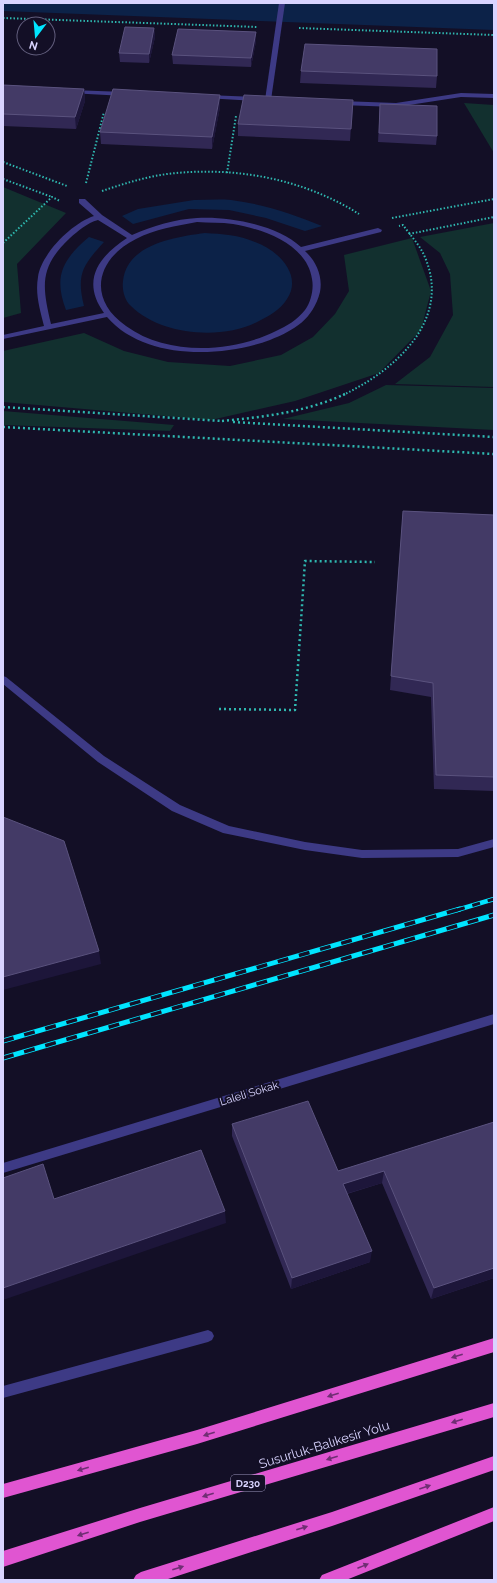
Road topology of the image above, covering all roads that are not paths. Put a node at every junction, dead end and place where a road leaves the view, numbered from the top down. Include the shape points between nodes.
1 (282, 3) edge
2 (63, 92) edge
3 (132, 94) edge
4 (494, 96) edge
5 (200, 97) edge
6 (268, 100) junction
7 (275, 100) edge
8 (336, 102) edge
9 (82, 201) road end
10 (99, 217) junction
11 (378, 230) road end
12 (132, 238) junction
13 (299, 250) junction
14 (107, 315) junction
15 (48, 328) junction
16 (3, 337) edge
17 (3, 680) edge
18 (494, 843) edge
19 (494, 1019) edge
20 (3, 1168) edge
21 (208, 1336) dead end
22 (494, 1345) edge
23 (3, 1392) edge
24 (494, 1410) edge
25 (494, 1463) edge
26 (3, 1492) edge
27 (494, 1514) edge
28 (3, 1559) edge
29 (141, 1580) edge
30 (327, 1580) edge

1 - 6 street
2 - 3 street
4 - 8 street via 461,95 396,105
5 - 6 street
6 - 7 street
9 - 10 street
10 - 12 street
10 - 15 street via 93,218 66,236 43,270 41,292
11 - 13 street
12 - 13 street via 162,226 197,220 232,222 265,229 292,243
12 - 14 street via 110,254 98,274 96,295
13 - 14 street via 311,261 318,282 313,303 296,323 269,339 234,348 197,350 160,345 129,333
14 - 15 street
15 - 16 street
17 - 18 street via 101,758 176,808 227,830 305,846 362,854 458,853
19 - 20 street, Laleli Sokak
21 - 23 street
22 -> 26 highway via 197,1437
24 -> 28 highway, Susurluk-Balıkesir Yolu / D230
29 -> 25 highway via 332,1519
30 -> 27 highway

